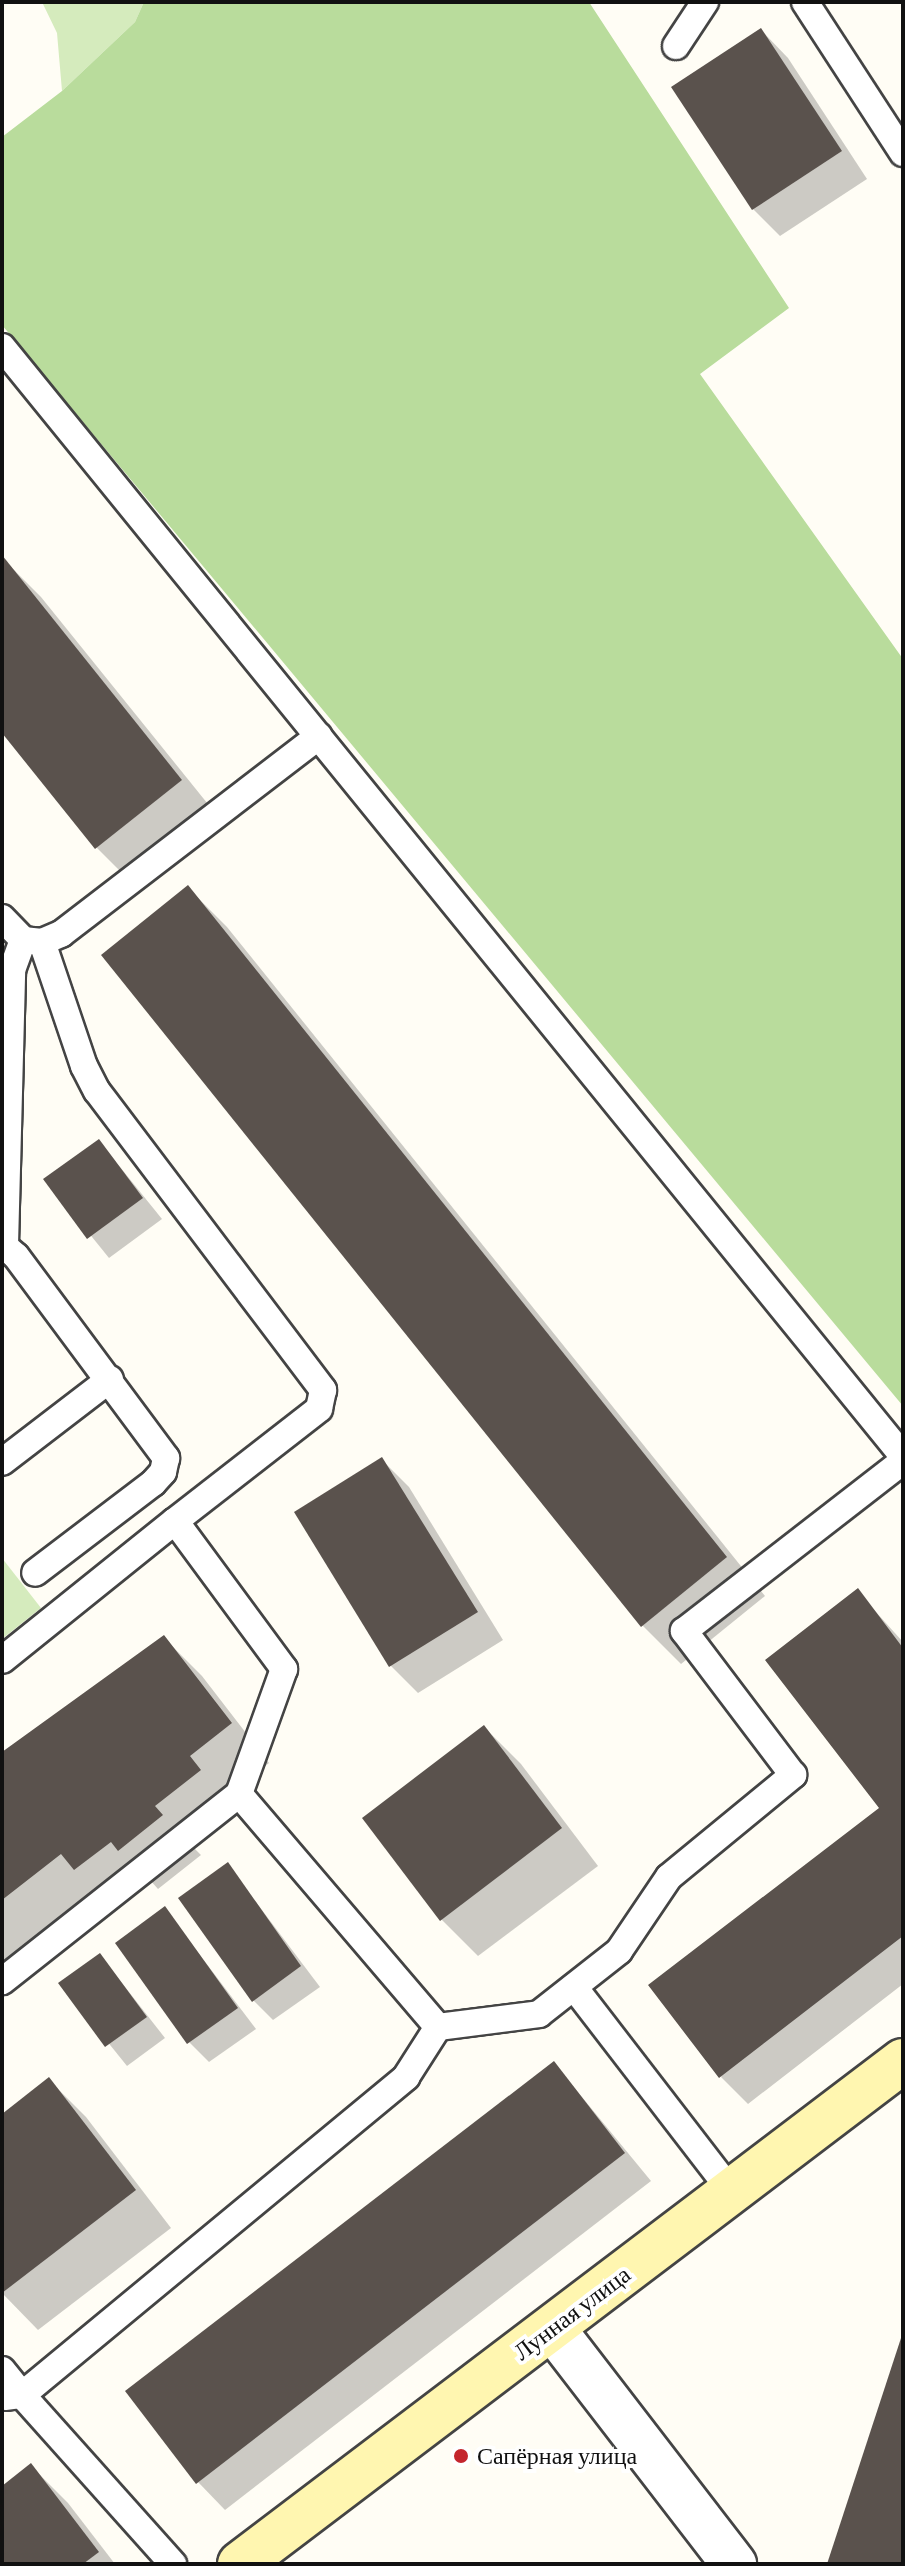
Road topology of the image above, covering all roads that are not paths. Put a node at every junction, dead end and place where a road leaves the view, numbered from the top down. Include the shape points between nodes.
1 (705, 2) edge
2 (805, 2) edge
3 (676, 46) dead end
4 (903, 153) edge
5 (2, 347) edge
6 (319, 736) junction
7 (2, 918) edge
8 (33, 941) junction
9 (3, 1245) edge
10 (110, 1379) junction
11 (903, 1458) edge
12 (2, 1462) edge
13 (175, 1521) junction
14 (35, 1573) dead end
15 (2, 1660) edge
16 (239, 1794) junction
17 (2, 1981) edge
18 (574, 1987) junction
19 (438, 2027) junction
20 (903, 2061) edge
21 (732, 2192) junction
22 (553, 2329) junction
23 (2, 2370) edge
24 (12, 2396) edge
25 (173, 2564) edge
26 (240, 2564) edge
27 (734, 2564) edge

1 - 3 lane
2 - 4 lane
5 - 6 lane
6 - 8 lane via 61,934
6 - 11 lane
7 - 8 lane
8 - 9 lane via 12,970
8 - 13 lane via 97,1091 323,1390 319,1409
9 - 10 lane
10 - 12 lane
10 - 14 lane via 160,1444 166,1458 163,1472
11 - 18 lane via 684,1631 793,1775 669,1877 619,1951
13 - 15 lane
13 - 16 lane via 284,1669
16 - 17 lane
16 - 19 lane
18 - 19 lane via 539,2014
18 - 21 lane
19 - 24 lane via 406,2077
20 - 21 street, Лунная улица
21 - 22 street, Лунная улица
22 - 26 street, Лунная улица
22 - 27 street
23 - 24 lane
24 - 25 lane

